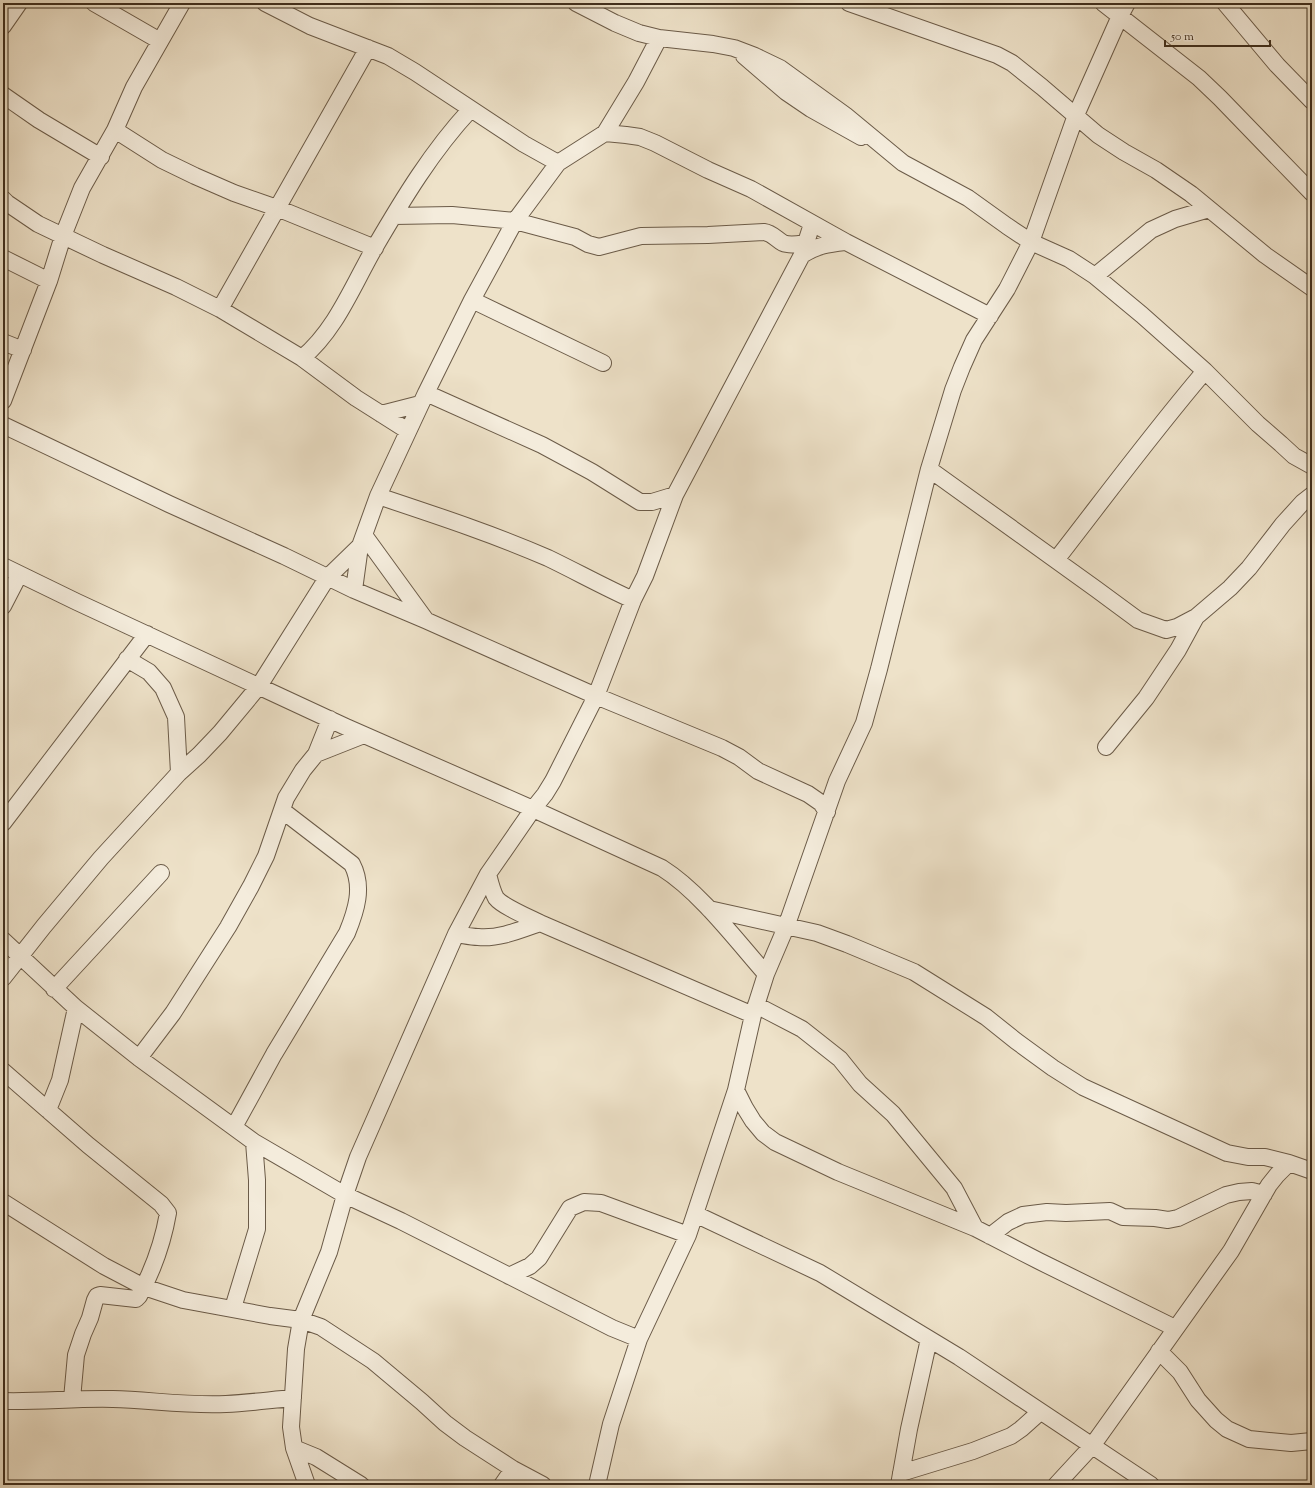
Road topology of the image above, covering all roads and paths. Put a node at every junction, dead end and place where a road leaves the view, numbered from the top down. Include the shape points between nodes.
1 (19, 3) edge
2 (94, 3) edge
3 (182, 3) edge
4 (265, 3) edge
5 (576, 3) edge
6 (849, 3) edge
7 (1103, 3) edge
8 (1225, 3) edge
9 (1123, 9) edge
10 (3, 26) edge
11 (659, 38) junction
12 (160, 41) junction
13 (368, 48) junction
14 (3, 95) edge
15 (1312, 101) edge
16 (470, 110) junction
17 (1076, 115) junction
18 (115, 130) junction
19 (605, 133) junction
20 (101, 157) junction
21 (558, 163) junction
22 (1312, 193) edge
23 (3, 199) edge
24 (277, 208) junction
25 (1209, 209) junction
26 (394, 216) junction
27 (515, 221) junction
28 (812, 224) junction
29 (63, 236) junction
30 (846, 242) junction
31 (1031, 242) junction
32 (375, 248) junction
33 (804, 249) junction
34 (4, 260) edge
35 (1095, 276) junction
36 (49, 281) junction
37 (1312, 288) edge
38 (472, 300) junction
39 (220, 309) junction
40 (990, 316) junction
41 (3, 342) edge
42 (23, 350) junction
43 (302, 358) junction
44 (603, 363) dead end
45 (1205, 371) junction
46 (423, 399) junction
47 (3, 401) edge
48 (382, 414) junction
49 (3, 425) edge
50 (408, 432) junction
51 (1312, 466) edge
52 (929, 469) junction
53 (675, 495) junction
54 (1312, 495) edge
55 (378, 496) junction
56 (362, 541) junction
57 (1056, 560) junction
58 (3, 566) edge
59 (19, 575) junction
60 (327, 578) junction
61 (354, 590) junction
62 (633, 600) junction
63 (3, 606) edge
64 (1196, 617) junction
65 (425, 620) junction
66 (147, 634) junction
67 (128, 659) junction
68 (259, 686) junction
69 (596, 696) junction
70 (330, 719) junction
71 (364, 734) junction
72 (1106, 747) dead end
73 (316, 754) junction
74 (179, 773) junction
75 (533, 809) junction
76 (283, 811) junction
77 (827, 812) junction
78 (3, 824) edge
79 (162, 873) dead end
80 (488, 874) junction
81 (709, 909) junction
82 (540, 923) junction
83 (786, 927) junction
84 (456, 934) junction
85 (3, 940) edge
86 (19, 956) junction
87 (766, 974) junction
88 (3, 978) edge
89 (54, 989) junction
90 (76, 1008) junction
91 (754, 1010) junction
92 (139, 1058) junction
93 (3, 1071) edge
94 (736, 1090) junction
95 (48, 1110) junction
96 (234, 1127) junction
97 (254, 1142) junction
98 (1289, 1163) junction
99 (1312, 1171) edge
100 (1264, 1194) junction
101 (345, 1195) junction
102 (3, 1202) edge
103 (695, 1214) junction
104 (975, 1228) junction
105 (688, 1235) junction
106 (990, 1236) junction
107 (509, 1276) junction
108 (144, 1287) junction
109 (233, 1308) junction
110 (301, 1320) junction
111 (1175, 1328) junction
112 (639, 1339) junction
113 (929, 1339) junction
114 (1159, 1351) junction
115 (293, 1398) junction
116 (72, 1399) junction
117 (3, 1401) edge
118 (1040, 1412) junction
119 (1312, 1442) edge
120 (1092, 1446) junction
121 (294, 1448) junction
122 (513, 1470) junction
123 (900, 1479) edge
124 (307, 1485) edge
125 (361, 1485) edge
126 (502, 1485) edge
127 (543, 1485) edge
128 (597, 1485) edge
129 (1056, 1485) edge
130 (1151, 1485) edge

1 - 10 street
2 - 12 street
3 - 12 street
4 - 13 street via 316,28
5 - 11 street via 615,23
6 - 17 street via 997,55 1012,63
7 - 9 street
8 - 15 street via 1277,65
9 - 17 street
9 - 22 street via 1220,98
11 - 19 street
11 - 31 street via 734,48 780,68 850,119 903,163 968,198
12 - 18 street via 134,87
13 - 16 street via 415,72
13 - 24 street
14 - 20 street
16 - 21 street
16 - 26 street via 434,153
17 - 25 street via 1098,136 1156,170
17 - 31 street
18 - 20 street
18 - 24 street via 162,160 195,176 234,194
19 - 21 street
19 - 28 street via 633,136 655,143 751,189
20 - 29 street via 82,188
21 - 27 street
23 - 29 street via 38,224
24 - 32 street
24 - 39 street
25 - 35 street via 1175,219 1151,230
25 - 37 street
26 - 27 street via 452,215
26 - 32 street
27 - 33 street via 599,246 641,236 764,232 783,243
27 - 38 street
28 - 30 street
28 - 33 street
29 - 36 street
29 - 39 street
30 - 33 street
30 - 40 street
31 - 35 street via 1069,259
31 - 40 street
32 - 43 street via 334,322 313,349
33 - 53 street
34 - 36 street
35 - 45 street
36 - 42 street
38 - 44 street
38 - 46 street
39 - 43 street
40 - 52 street via 974,340 962,367 944,416
41 - 42 street
42 - 47 street
43 - 48 street
45 - 51 street via 1294,456
45 - 57 street
46 - 48 street
46 - 50 street
46 - 53 street via 542,445 640,502 652,502
48 - 50 street
49 - 60 street
50 - 55 street
52 - 57 street
52 - 77 street via 864,723 840,774
53 - 62 street via 645,576
54 - 64 street via 1283,524 1249,568
55 - 56 street
55 - 62 street via 547,558
56 - 60 street
56 - 61 street
56 - 65 street
57 - 64 street via 1138,620 1166,630
58 - 59 street
59 - 63 street
59 - 66 street
60 - 61 street
60 - 68 street
61 - 65 street
62 - 69 street
64 - 72 street via 1178,650 1146,698
65 - 69 street
66 - 67 street
66 - 68 street
67 - 74 street via 149,672 163,688 176,717
67 - 78 street
68 - 70 street
68 - 74 street via 220,733
69 - 75 street via 545,794
69 - 77 street via 722,748 758,771 808,794 822,803
70 - 71 street
70 - 73 street
71 - 73 street
71 - 75 street
73 - 76 street via 292,787
74 - 86 street via 101,858
75 - 80 street
75 - 81 street via 662,868 676,877
76 - 92 street via 266,856 228,927 173,1013
76 - 96 street via 352,864 357,872 359,896 356,912 347,933 274,1054
77 - 83 street
79 - 89 street
80 - 82 street via 497,899
80 - 84 street
81 - 83 street
81 - 87 street
82 - 84 street via 495,936 479,938
82 - 91 street
83 - 87 street
83 - 98 street via 823,935 914,972 986,1016 1028,1050 1083,1087 1228,1153 1265,1157
84 - 101 street via 358,1157
85 - 86 street
86 - 88 street
86 - 89 street
87 - 91 street
89 - 90 street
90 - 92 street
90 - 95 street via 60,1080
91 - 94 street
91 - 104 street via 802,1029 840,1060 860,1084 893,1114 954,1188
92 - 96 street
93 - 95 street
94 - 103 street
94 - 104 street via 753,1122 775,1142 838,1172
95 - 108 street via 167,1211 165,1232
96 - 97 street
97 - 101 street
97 - 109 street via 257,1229
98 - 99 street
98 - 100 street via 1276,1175
100 - 106 street via 1252,1191 1226,1195 1178,1218 1168,1220 1124,1217 1110,1210 1023,1215 1008,1222
100 - 111 street via 1231,1251
101 - 107 street via 401,1220
101 - 110 street via 327,1258
102 - 108 street via 98,1262
103 - 105 street
103 - 113 street via 820,1273
104 - 106 street
105 - 107 street via 601,1203 584,1202 570,1208 539,1258 530,1266
105 - 112 street
106 - 111 street
107 - 112 street
108 - 109 street via 183,1300
108 - 116 street via 136,1299 97,1296 76,1354
109 - 110 street
110 - 115 street via 296,1349
110 - 122 street via 321,1327 373,1361 445,1423
111 - 114 street
112 - 128 street via 611,1424
113 - 118 street
113 - 123 street
114 - 119 street via 1180,1372 1198,1400 1227,1430 1249,1439
114 - 120 street
115 - 116 street via 225,1404
115 - 121 street via 291,1427
116 - 117 street
118 - 120 street
118 - 123 street via 1011,1436
120 - 129 street
120 - 130 street
121 - 124 street
121 - 125 street via 316,1457
122 - 126 street
122 - 127 street

